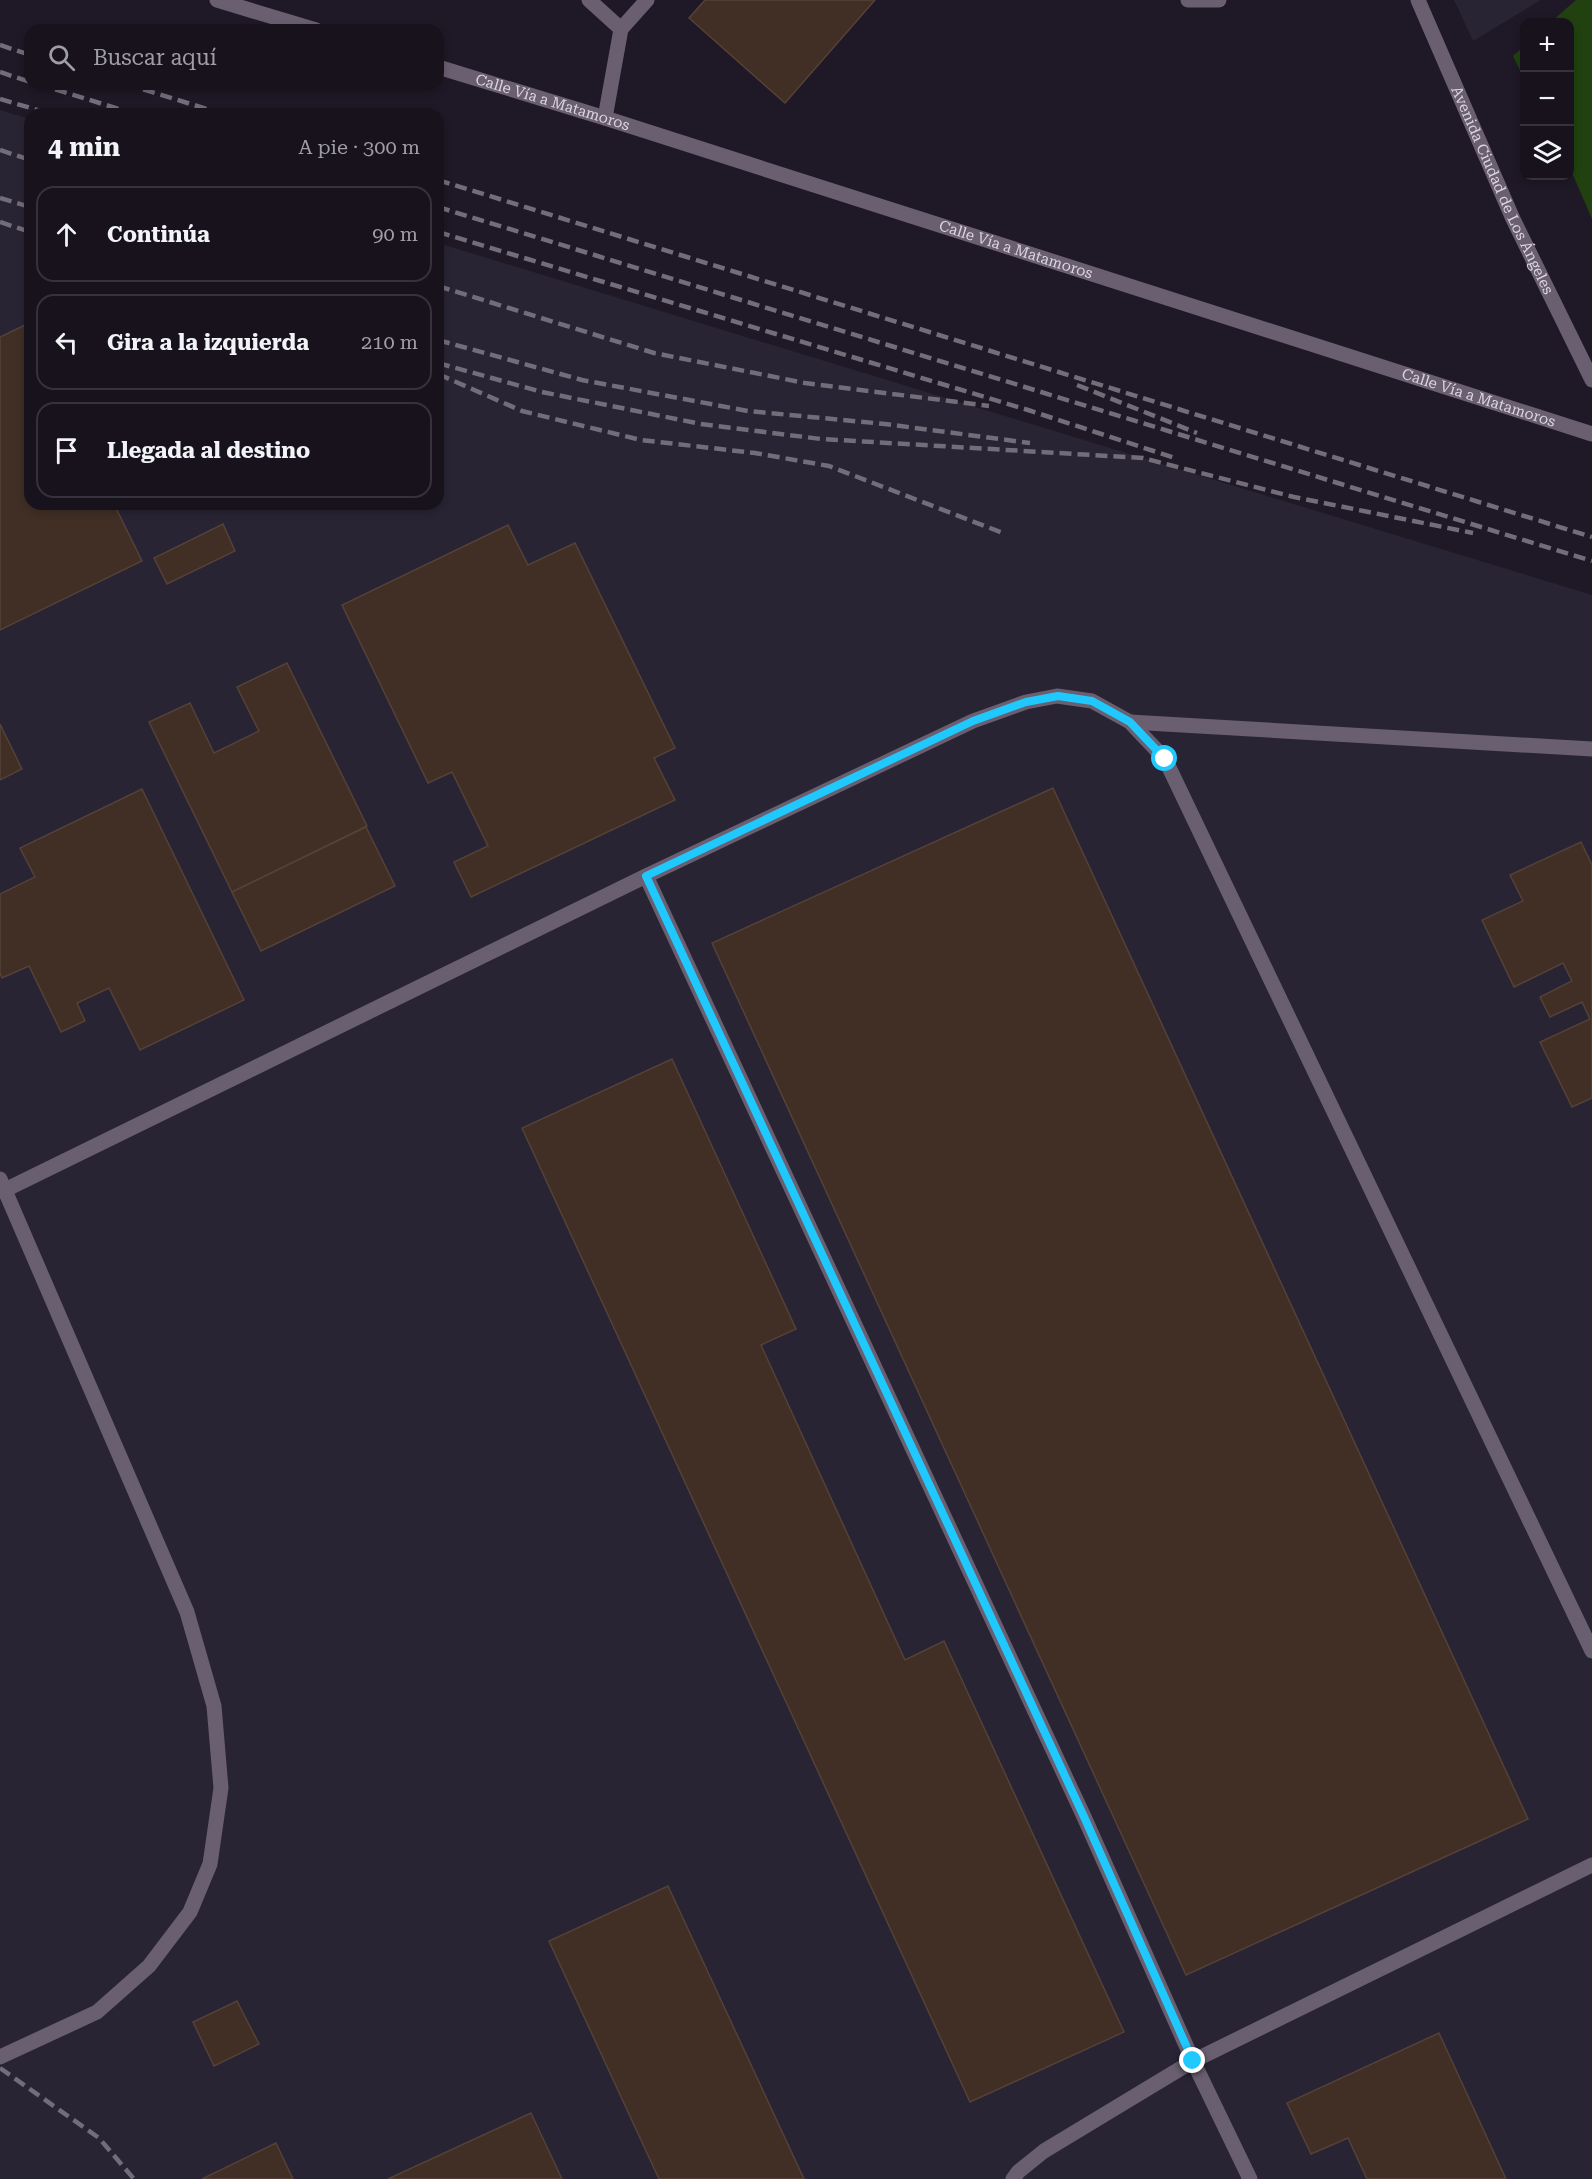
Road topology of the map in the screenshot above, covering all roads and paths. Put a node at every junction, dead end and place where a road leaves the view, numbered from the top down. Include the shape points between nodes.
1 (217, 0) edge
2 (589, 0) edge
3 (647, 0) edge
4 (1188, 0) edge
5 (1219, 0) edge
6 (1418, 0) edge
7 (296, 24) edge
8 (621, 29) junction
9 (444, 69) edge
10 (606, 118) junction
11 (1592, 380) edge
12 (1592, 434) edge
13 (1130, 722) junction
14 (1592, 749) edge
15 (646, 876) junction
16 (3, 1184) edge
17 (1592, 1651) edge
18 (1592, 1865) edge
19 (0, 2057) edge
20 (1193, 2061) junction
21 (1013, 2179) edge
22 (1250, 2179) edge

1 - 7 street
2 - 8 street
3 - 8 street
4 - 5 street
6 - 11 street, Avenida Ciudad de Los Ángeles via 1513,219
8 - 10 street
9 - 10 street, Calle Vía a Matamoros
10 - 12 street, Calle Vía a Matamoros
13 - 14 street
13 - 15 street via 1092,701 1058,696 1026,702 973,721
13 - 17 street via 1165,759
15 - 16 street
15 - 20 street via 1085,1819
16 - 19 street via 187,1612 214,1706 221,1788 210,1864 190,1912 149,1966 97,2012
18 - 20 street
20 - 21 street via 1044,2151
20 - 22 street

